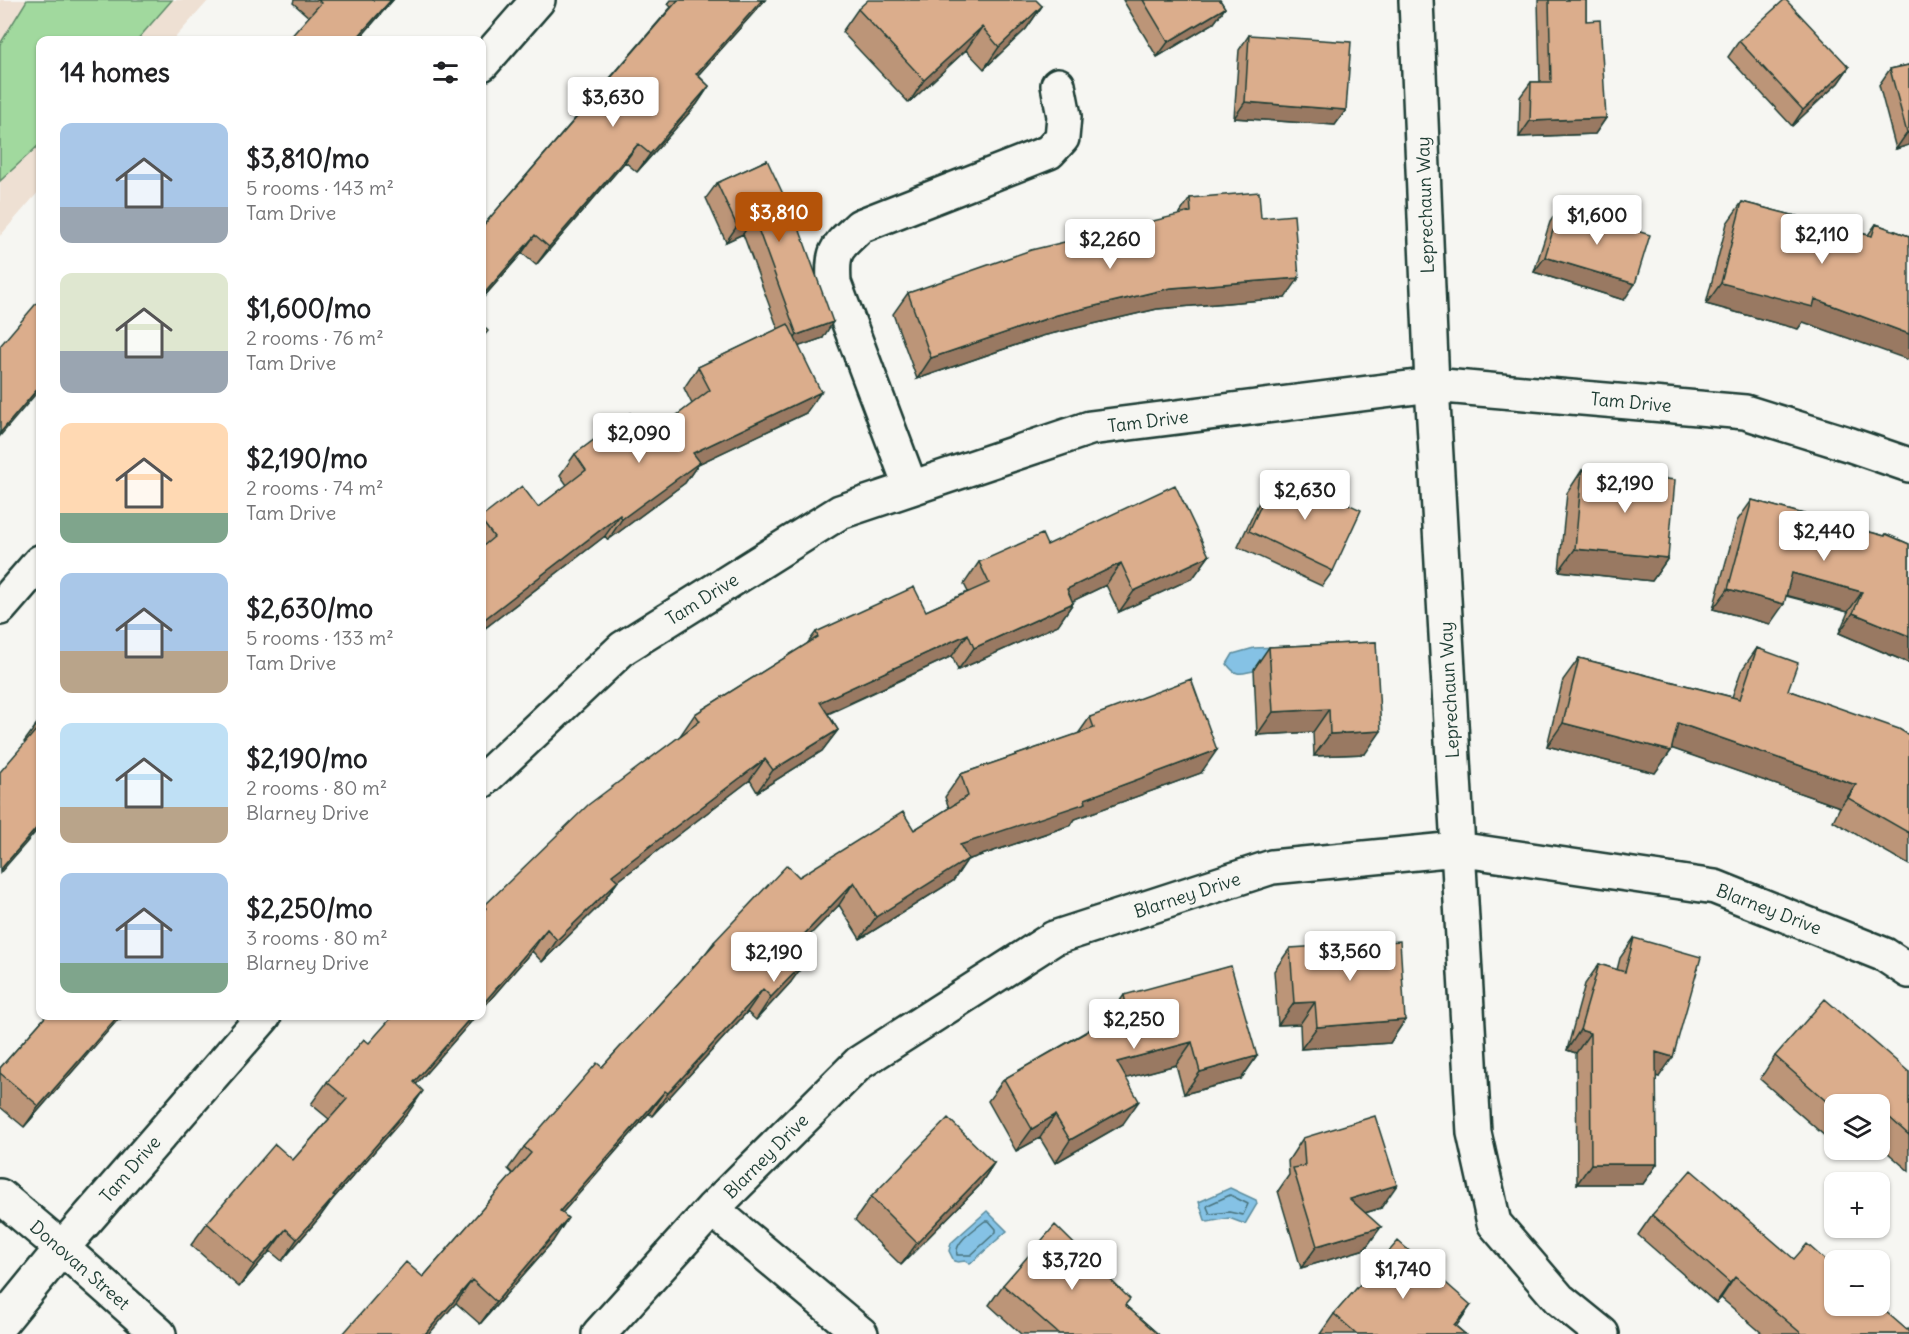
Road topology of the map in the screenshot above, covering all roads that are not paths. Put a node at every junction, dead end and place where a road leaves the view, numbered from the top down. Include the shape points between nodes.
1 (538, 0) edge
2 (1416, 0) edge
3 (486, 59) edge
4 (1058, 85) dead end
5 (1432, 385) junction
6 (1909, 465) edge
7 (911, 488) junction
8 (36, 567) edge
9 (0, 608) edge
10 (486, 777) edge
11 (1457, 849) junction
12 (1909, 971) edge
13 (261, 1020) edge
14 (0, 1196) edge
15 (712, 1209) junction
16 (62, 1248) junction
17 (0, 1324) edge
18 (159, 1334) edge
19 (599, 1334) edge
20 (861, 1334) edge
21 (1602, 1334) edge

1 - 3 street
2 - 5 street, Leprechaun Way
4 - 7 street via 1064,116 1062,138 1049,152 860,226 837,249 834,283
5 - 6 street, Tam Drive via 1745,412
5 - 7 street, Tam Drive via 1090,428
5 - 11 street, Leprechaun Way
7 - 10 street, Tam Drive via 840,512 623,648
8 - 9 street
11 - 12 street, Blarney Drive via 1715,887 1885,955
11 - 15 street, Blarney Drive via 1272,867 1054,938 859,1063
11 - 21 street, Leprechaun Way via 1474,1133 1494,1223 1559,1299
13 - 16 street, Tam Drive
14 - 16 street, Donovan Street
15 - 19 street, Blarney Drive
15 - 20 street
16 - 17 street, Tam Drive
16 - 18 street, Donovan Street

